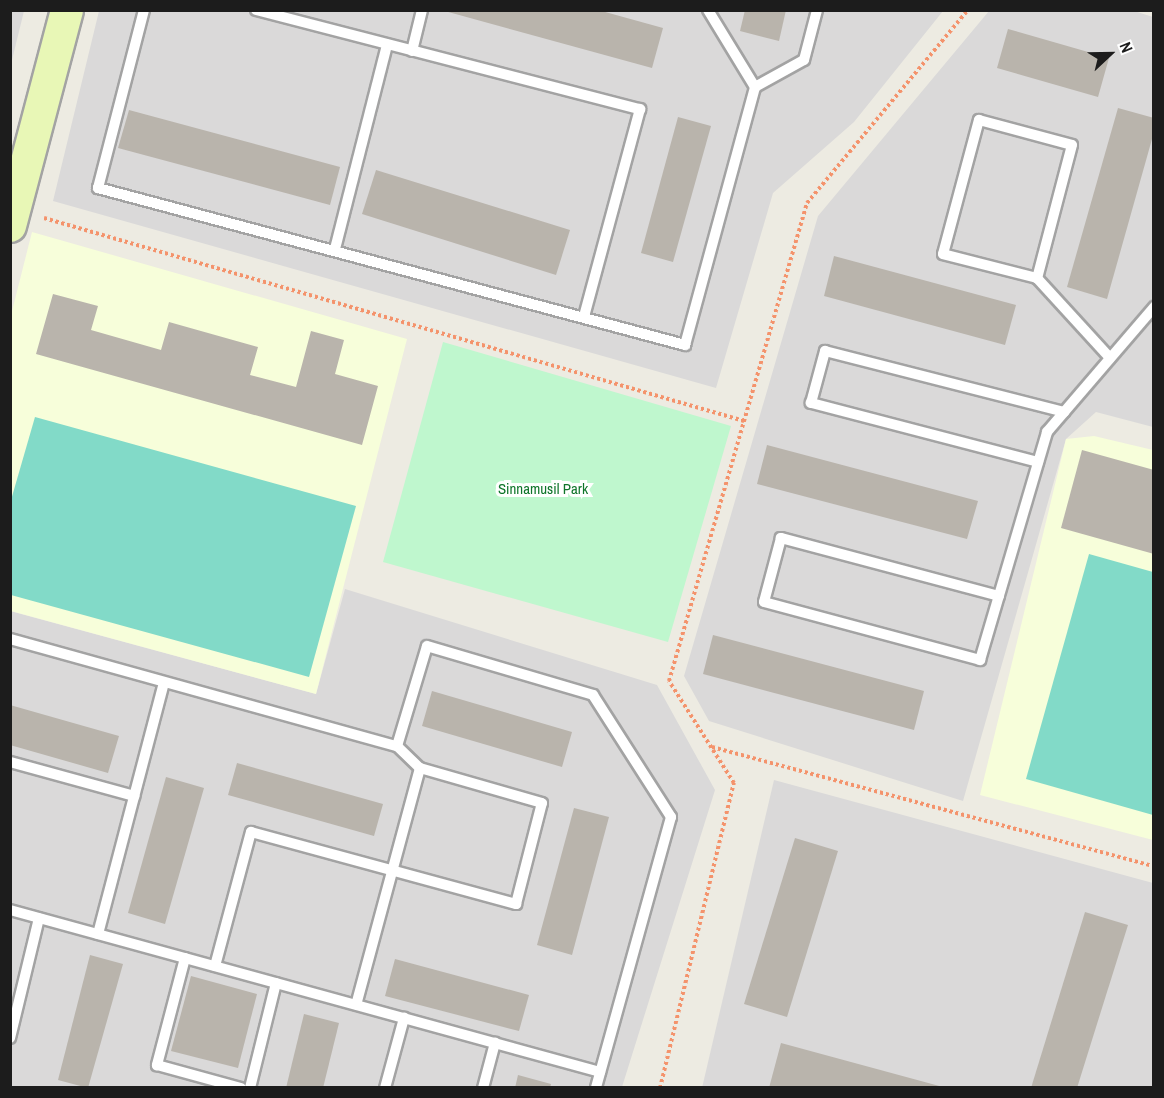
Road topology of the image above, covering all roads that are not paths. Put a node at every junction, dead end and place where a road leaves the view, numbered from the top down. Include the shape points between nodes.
1 (67, 10) edge
2 (144, 10) edge
3 (256, 10) edge
4 (422, 10) edge
5 (817, 10) edge
6 (708, 11) edge
7 (387, 45) junction
8 (412, 51) junction
9 (755, 87) junction
10 (10, 226) edge
11 (334, 249) junction
12 (1037, 278) junction
13 (1154, 307) edge
14 (584, 317) junction
15 (1110, 358) junction
16 (1064, 412) junction
17 (1038, 462) junction
18 (999, 596) junction
19 (10, 639) edge
20 (164, 683) junction
21 (397, 746) junction
22 (10, 762) edge
23 (420, 768) junction
24 (134, 796) junction
25 (393, 869) junction
26 (10, 910) edge
27 (39, 918) junction
28 (98, 934) junction
29 (185, 958) junction
30 (215, 966) junction
31 (276, 983) junction
32 (356, 1005) junction
33 (404, 1018) junction
34 (10, 1038) edge
35 (495, 1043) junction
36 (600, 1072) junction
37 (241, 1088) edge
38 (250, 1088) edge
39 (385, 1088) edge
40 (483, 1088) edge
41 (596, 1088) edge

1 - 10 street
2 - 11 lane via 98,188
3 - 7 lane
4 - 8 lane
5 - 9 lane via 804,60
6 - 9 lane
7 - 8 lane
7 - 11 lane
8 - 14 lane via 640,109
9 - 14 lane via 685,345
11 - 14 lane
12 - 12 lane via 1072,145 979,120 943,254
12 - 15 lane
13 - 15 lane
15 - 16 lane
16 - 17 lane via 1047,432
16 - 17 lane via 825,351 811,403
17 - 18 lane
18 - 18 lane via 980,660 765,602 781,538
19 - 20 lane
20 - 21 lane
20 - 24 lane
21 - 23 lane
21 - 36 lane via 427,645 592,695 671,817
22 - 24 lane
23 - 25 lane
23 - 25 lane via 542,803 516,904
24 - 28 lane
25 - 30 lane via 251,832
25 - 32 lane
26 - 27 lane
27 - 28 lane
27 - 34 lane
28 - 29 lane
29 - 30 lane
29 - 37 lane via 157,1065
30 - 31 lane
31 - 32 lane
31 - 38 lane
32 - 33 lane
33 - 35 lane
33 - 39 lane
35 - 36 lane
35 - 40 lane
36 - 41 lane

